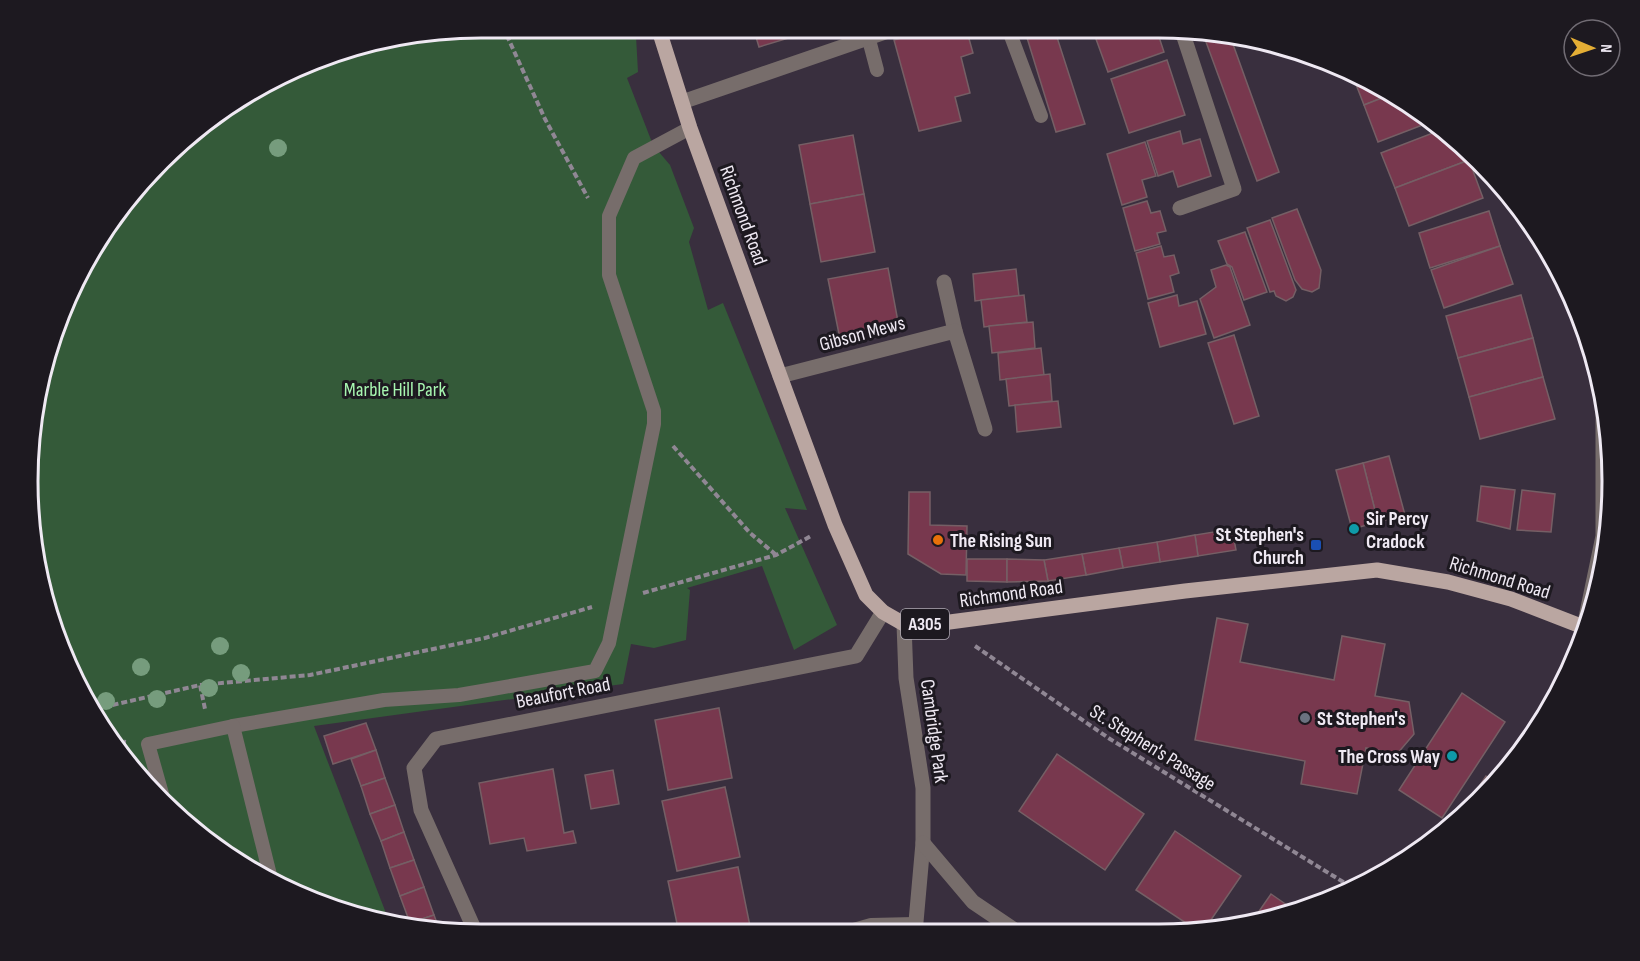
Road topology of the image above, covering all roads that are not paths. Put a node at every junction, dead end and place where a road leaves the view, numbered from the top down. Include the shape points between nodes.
1 (662, 38) edge
2 (862, 38) edge
3 (869, 38) edge
4 (1012, 38) edge
5 (1183, 38) edge
6 (877, 70) dead end
7 (682, 102) junction
8 (1041, 116) dead end
9 (690, 128) junction
10 (1180, 208) dead end
11 (944, 282) dead end
12 (955, 331) junction
13 (780, 376) junction
14 (985, 429) dead end
15 (883, 612) junction
16 (904, 624) junction
17 (1578, 625) edge
18 (233, 726) junction
19 (160, 787) edge
20 (923, 843) junction
21 (269, 869) edge
22 (472, 924) edge
23 (915, 924) edge
24 (1006, 924) edge

1 - 7 main road, Richmond Road / A305
2 - 7 street
3 - 6 lane
4 - 8 lane
5 - 10 street via 1234,189
7 - 9 main road, Richmond Road / A305
9 - 13 main road, Richmond Road / A305
9 - 18 lane via 634,158 609,216 609,276 654,411 654,424 609,643 595,672 459,695 384,700
11 - 12 street
12 - 13 street, Gibson Mews
12 - 14 street
13 - 15 main road, Richmond Road / A305 via 835,525 866,595
15 - 16 main road, Richmond Road / A305
15 - 22 street, Beaufort Road via 856,656 436,739 414,768 421,810
16 - 17 main road, Richmond Road / A305 via 942,623 1377,570 1448,582 1511,599
16 - 20 street, Cambridge Park via 906,678 922,788
18 - 19 lane via 148,744
18 - 21 lane
20 - 23 street, Cambridge Park
20 - 24 street via 973,902

